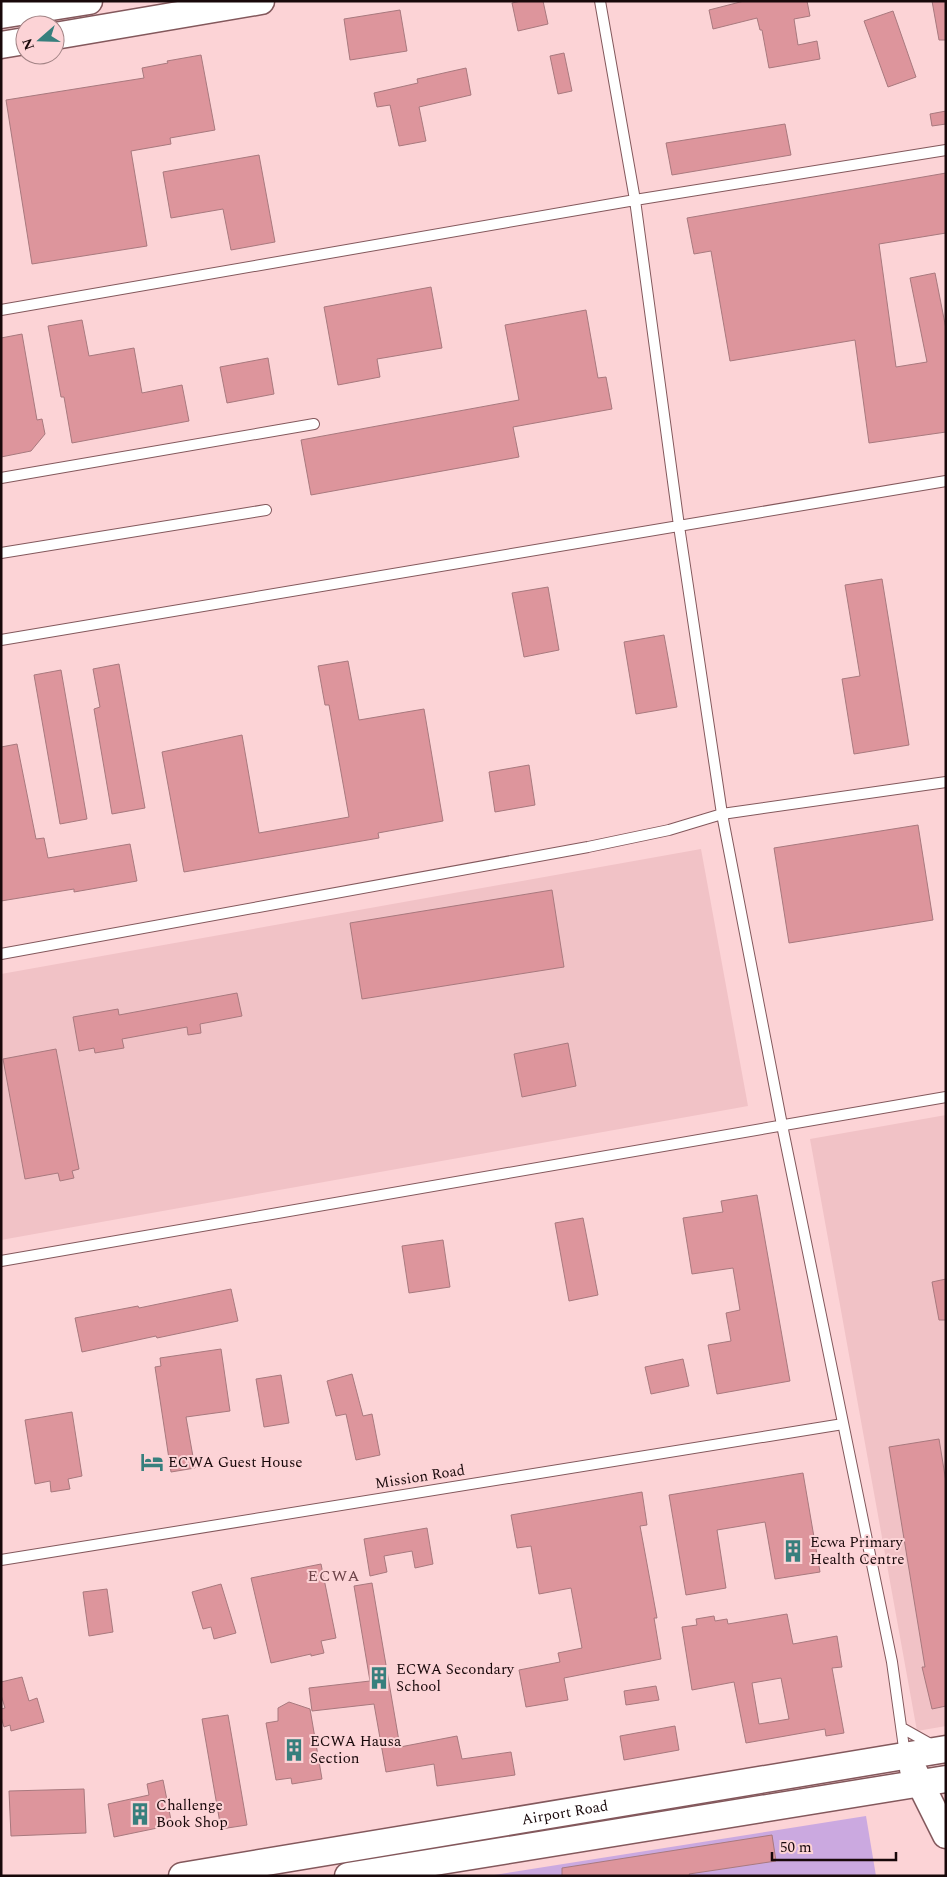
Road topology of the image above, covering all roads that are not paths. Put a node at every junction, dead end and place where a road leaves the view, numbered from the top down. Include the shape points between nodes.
1 (89, 1) edge
2 (262, 1) edge
3 (600, 1) edge
4 (1, 15) edge
5 (65, 34) edge
6 (15, 43) edge
7 (1, 45) edge
8 (946, 150) edge
9 (635, 200) junction
10 (1, 310) edge
11 (314, 424) dead end
12 (1, 478) edge
13 (946, 481) edge
14 (266, 510) dead end
15 (679, 526) junction
16 (1, 553) edge
17 (1, 640) edge
18 (946, 782) edge
19 (722, 814) junction
20 (1, 954) edge
21 (946, 1097) edge
22 (782, 1125) junction
23 (1, 1261) edge
24 (843, 1424) junction
25 (1, 1560) edge
26 (902, 1728) junction
27 (944, 1752) edge
28 (905, 1756) junction
29 (946, 1779) edge
30 (920, 1784) junction
31 (946, 1835) edge
32 (182, 1876) edge
33 (348, 1876) edge

1 - 4 main road
2 - 5 main road
3 - 9 lane
6 - 7 main road
8 - 9 lane
9 - 10 lane
9 - 15 lane
11 - 12 lane
13 - 15 lane
14 - 16 lane
15 - 17 lane
15 - 19 lane
18 - 19 lane
19 - 20 lane via 669,830 588,847
19 - 22 lane
21 - 22 lane
22 - 23 lane
22 - 24 lane
24 - 25 lane, Mission Road
24 - 26 lane via 892,1662
26 - 27 lane
26 - 28 lane
27 - 28 main road, Airport Road
28 - 30 main road
28 - 32 main road, Airport Road
29 - 30 main road, Airport Road
30 - 31 main road
30 - 33 main road, Airport Road

